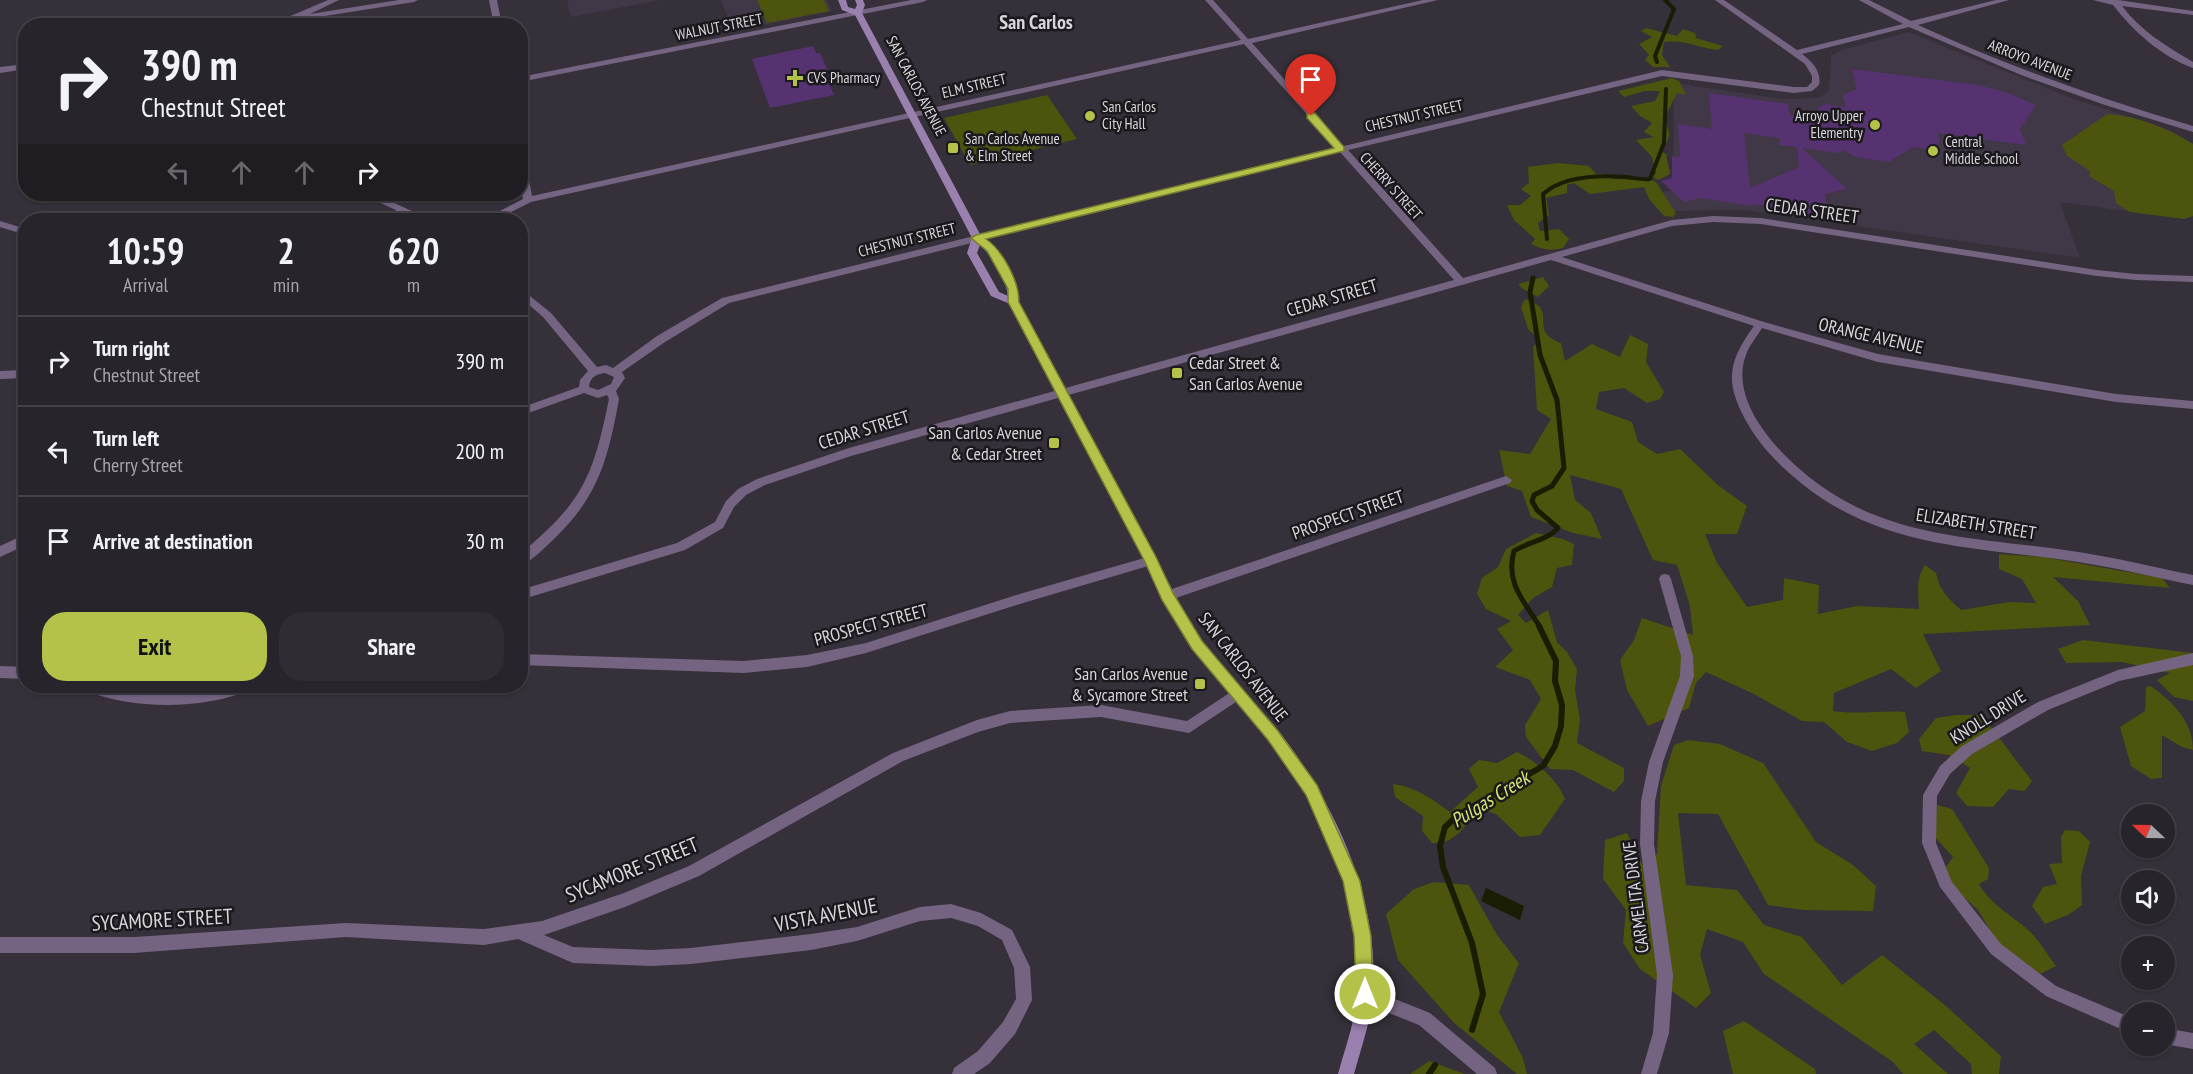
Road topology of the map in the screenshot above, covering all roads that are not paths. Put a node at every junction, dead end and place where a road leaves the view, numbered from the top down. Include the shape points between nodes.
1 (335, 0) edge
2 (414, 0) edge
3 (493, 0) edge
4 (842, 0) edge
5 (859, 0) edge
6 (923, 0) edge
7 (1209, 0) edge
8 (1434, 0) edge
9 (1719, 0) edge
10 (1863, 0) edge
11 (2005, 0) edge
12 (2097, 0) edge
13 (2116, 1) edge
14 (858, 13) junction
15 (2193, 14) edge
16 (296, 18) edge
17 (304, 18) edge
18 (496, 18) edge
19 (1907, 24) junction
20 (1245, 40) junction
21 (1796, 53) junction
22 (2193, 66) edge
23 (18, 67) edge
24 (0, 70) edge
25 (528, 78) edge
26 (911, 115) junction
27 (2193, 129) edge
28 (1340, 149) junction
29 (528, 200) edge
30 (383, 201) edge
31 (526, 201) edge
32 (401, 209) junction
33 (400, 213) edge
34 (410, 213) edge
35 (503, 213) edge
36 (0, 224) edge
37 (18, 230) edge
38 (976, 238) junction
39 (1551, 256) junction
40 (2193, 279) edge
41 (1459, 280) junction
42 (528, 298) edge
43 (1014, 302) junction
44 (1760, 324) junction
45 (594, 371) junction
46 (616, 371) junction
47 (18, 374) edge
48 (0, 375) edge
49 (584, 389) junction
50 (611, 391) junction
51 (1062, 394) junction
52 (2193, 405) edge
53 (528, 409) edge
54 (1506, 480) dead end
55 (18, 543) edge
56 (0, 552) edge
57 (528, 554) edge
58 (1151, 561) junction
59 (1665, 579) dead end
60 (2193, 580) edge
61 (528, 593) edge
62 (1167, 596) junction
63 (528, 659) edge
64 (2193, 659) edge
65 (0, 672) edge
66 (18, 673) edge
67 (116, 693) edge
68 (220, 693) edge
69 (1237, 694) junction
70 (519, 932) junction
71 (0, 945) edge
72 (1365, 994) junction
73 (2121, 1021) edge
74 (2175, 1038) edge
75 (2193, 1041) edge
76 (960, 1074) edge
77 (1346, 1074) edge
78 (1489, 1074) edge
79 (1649, 1074) edge

1 - 16 street
2 - 17 street
3 - 18 street
4 - 14 main road, SAN CARLOS AVENUE via 845,8
5 - 14 main road
6 - 14 street, WALNUT STREET
7 - 20 street, CHERRY STREET
8 - 20 street, ELM STREET
9 - 21 street
10 - 19 street, ARROYO AVENUE
11 - 19 street
12 - 13 street
13 - 15 street
13 - 22 street via 2132,23 2155,43
14 - 25 street, WALNUT STREET
14 - 26 main road, SAN CARLOS AVENUE
19 - 21 street
19 - 27 street, ARROYO AVENUE via 2079,93
20 - 26 street, ELM STREET
20 - 28 street, CHERRY STREET
21 - 28 street, CHESTNUT STREET via 1808,62 1816,76 1816,84 1809,89 1662,73
23 - 24 street
26 - 29 street, ELM STREET
26 - 38 main road, SAN CARLOS AVENUE
28 - 38 street, CHESTNUT STREET
28 - 41 street, CHERRY STREET
30 - 32 street
31 - 35 street, ELM STREET
32 - 33 street
32 - 34 street
36 - 37 street
38 - 43 main road, SAN CARLOS AVENUE via 992,248 1013,289
38 - 43 main road, SAN CARLOS AVENUE via 972,253 995,294
38 - 46 street, CHESTNUT STREET via 726,300
39 - 40 street, CEDAR STREET via 1672,223 1737,219 2097,273
39 - 41 street, CEDAR STREET
39 - 44 street, ORANGE AVENUE
41 - 51 street, CEDAR STREET
42 - 45 street
43 - 51 main road, SAN CARLOS AVENUE
44 - 52 street, ORANGE AVENUE via 1878,358 2116,398
44 - 60 street, ELIZABETH STREET via 1739,358 1737,382 1744,406 1774,453 1800,478 1847,509 1928,537 2075,556
45 - 46 street
45 - 49 street via 583,383
46 - 50 street via 620,378
47 - 48 street
49 - 50 street via 598,394
49 - 53 street
50 - 57 street via 614,399 604,453 589,489 562,526
51 - 58 main road, SAN CARLOS AVENUE
51 - 61 street, CEDAR STREET via 849,452 761,482 730,504 718,525 681,547
54 - 62 street, PROSPECT STREET
55 - 56 street
58 - 62 main road, SAN CARLOS AVENUE
58 - 63 street, PROSPECT STREET via 866,648 807,661 744,667
59 - 79 street, CARMELITA DRIVE via 1687,656 1688,676 1656,762 1648,801 1647,844 1665,975 1661,1033
62 - 69 main road, SAN CARLOS AVENUE via 1197,645
64 - 73 street, KNOLL DRIVE via 2118,676 2043,706 1967,750 1945,770 1930,795 1929,843 1947,887 1996,949 2051,991
65 - 66 street
67 - 68 street via 161,701
69 - 70 street, SYCAMORE STREET via 1189,727 1101,711 1010,717 977,726 898,757 693,871 625,900
69 - 72 main road, SAN CARLOS AVENUE via 1273,735 1312,790 1352,881 1362,936
70 - 71 street, SYCAMORE STREET via 484,937 346,930 134,945
70 - 76 street, VISTA AVENUE via 573,955 651,958 811,942 857,934 920,914 951,911 981,920 1007,935 1022,967 1024,1000 997,1043
72 - 77 main road, SAN CARLOS AVENUE
72 - 78 street via 1424,1019
74 - 75 street

